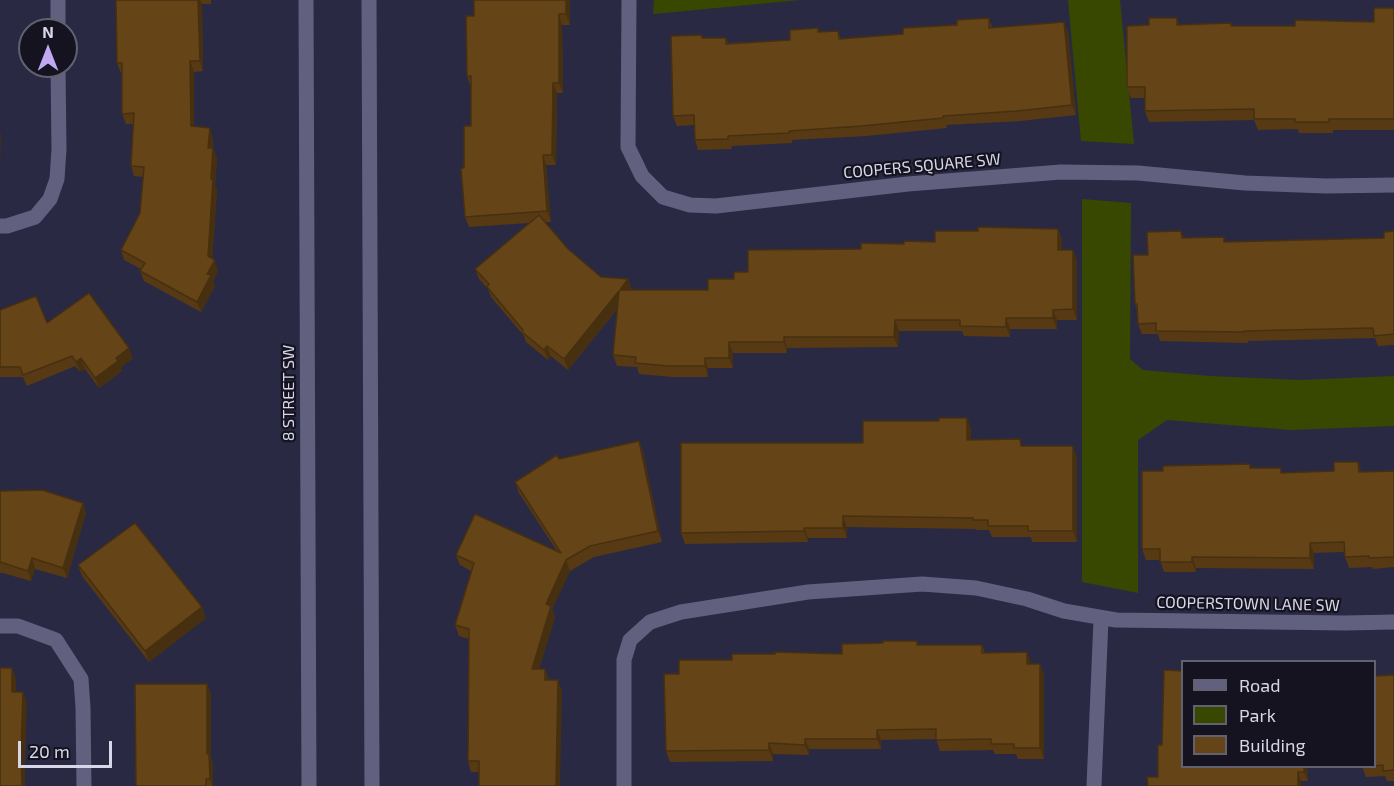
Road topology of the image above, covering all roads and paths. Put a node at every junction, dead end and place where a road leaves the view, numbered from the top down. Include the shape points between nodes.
1 (58, 0) edge
2 (306, 0) edge
3 (369, 0) edge
4 (628, 0) edge
5 (58, 18) edge
6 (58, 78) edge
7 (1394, 185) edge
8 (0, 226) edge
9 (1101, 619) junction
10 (1394, 622) edge
11 (0, 626) edge
12 (84, 786) edge
13 (309, 786) edge
14 (372, 786) edge
15 (624, 786) edge
16 (1094, 786) edge

1 - 5 street
2 - 13 street, 8 STREET SW
3 - 14 street
4 - 7 street, COOPERS SQUARE SW via 628,147 642,176 663,197 690,205 716,206 908,184 1061,172 1138,173 1245,183
6 - 8 street via 57,179 50,200 35,217
9 - 10 street, COOPERSTOWN LANE SW
9 - 15 street, COOPERSTOWN LANE SW via 976,588 922,584 808,592 681,612 650,622 630,640 624,660
9 - 16 street
11 - 12 street via 18,626 56,640 81,679

